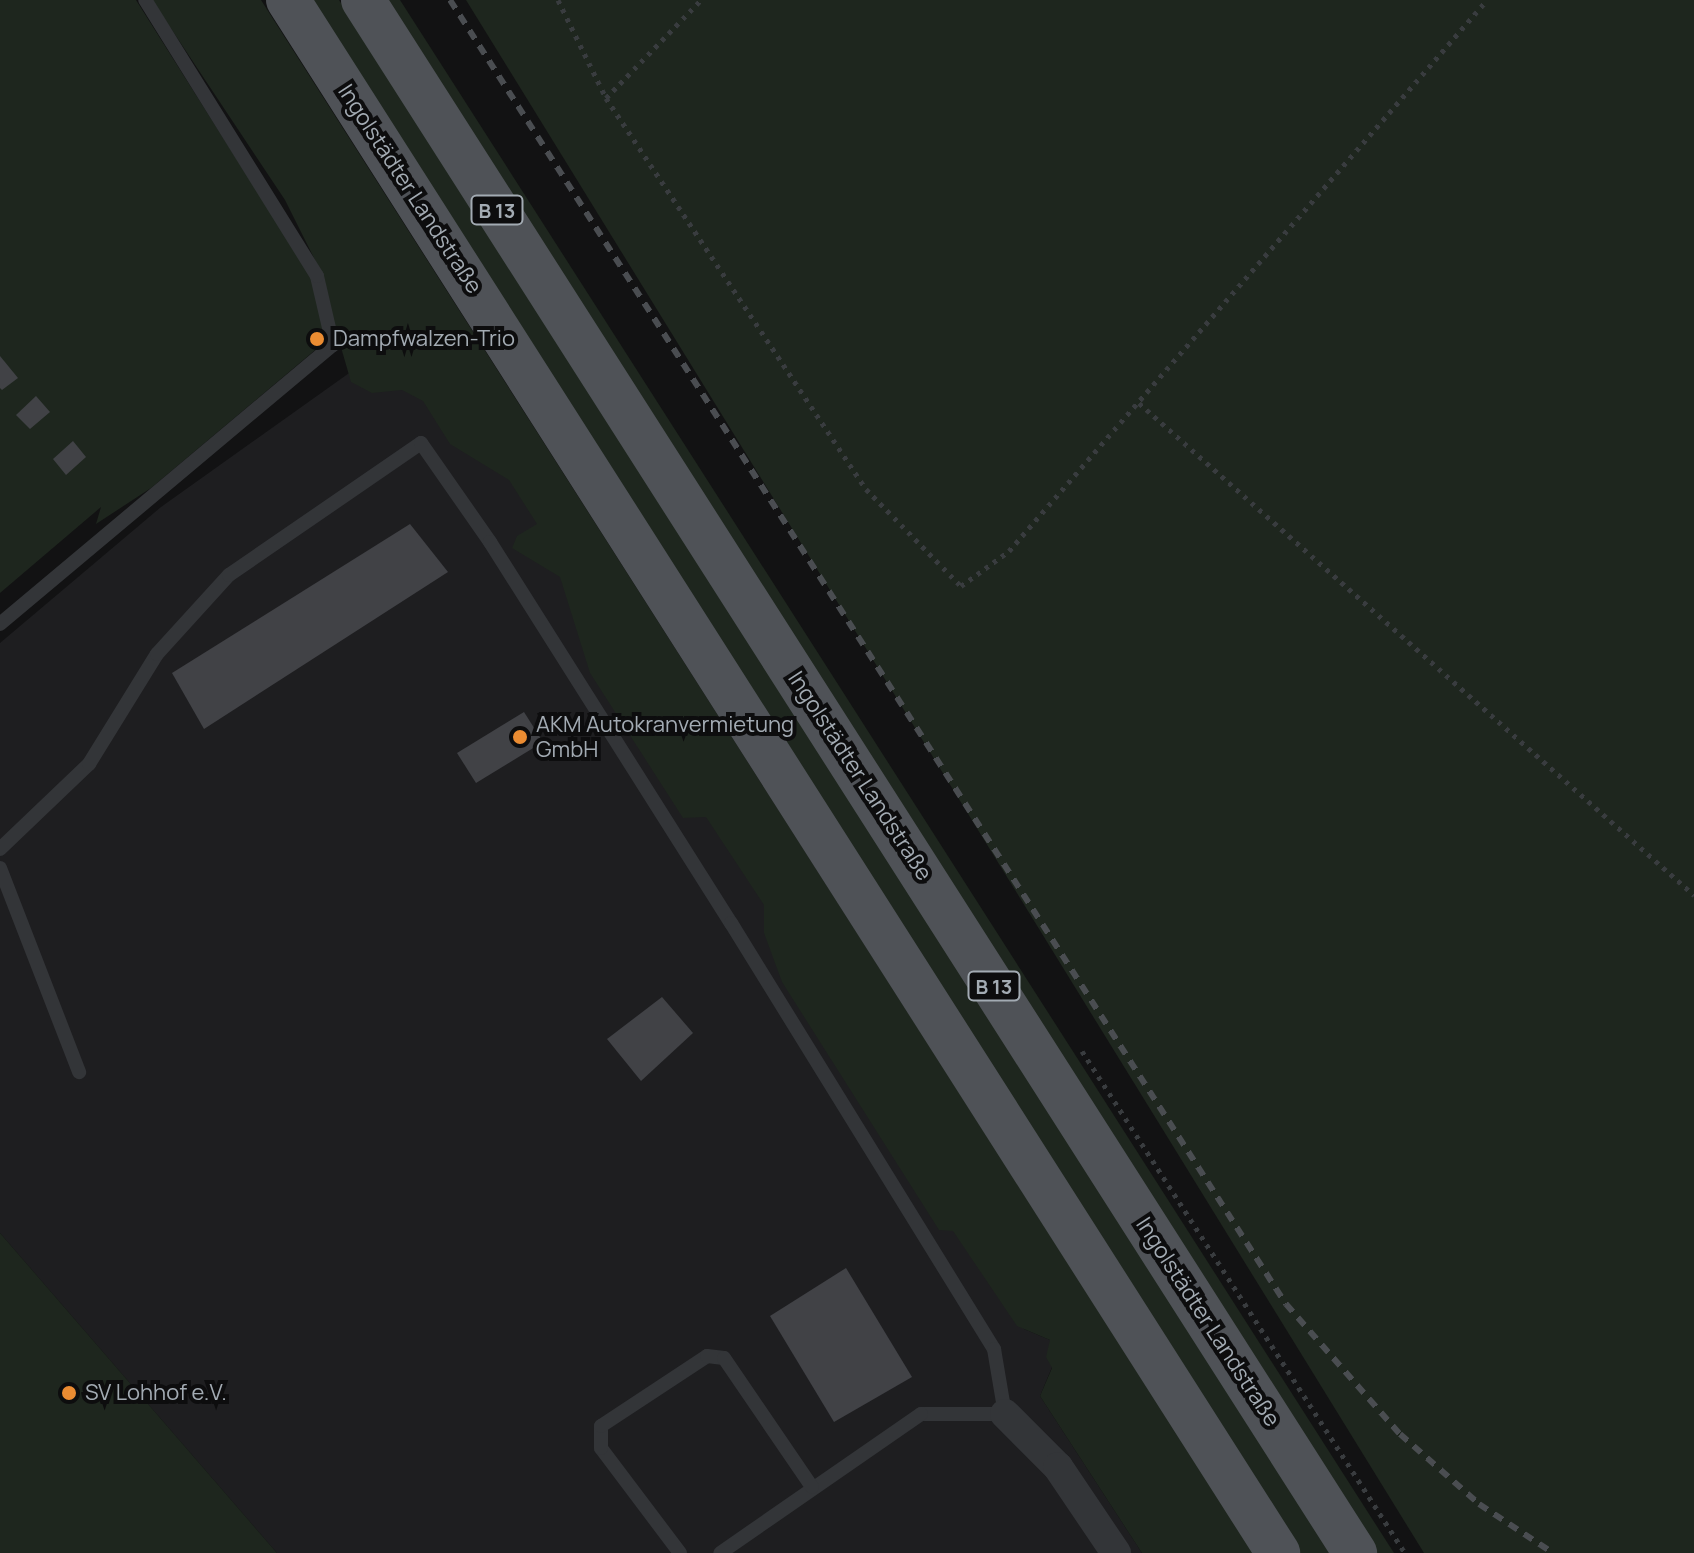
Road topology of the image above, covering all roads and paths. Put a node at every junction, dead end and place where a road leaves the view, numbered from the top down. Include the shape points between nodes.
1 (145, 0) edge
2 (288, 0) edge
3 (363, 0) edge
4 (558, 0) edge
5 (701, 0) edge
6 (1487, 0) edge
7 (606, 98) junction
8 (1139, 403) junction
9 (0, 624) edge
10 (0, 849) edge
11 (0, 868) edge
12 (1694, 895) edge
13 (79, 1072) dead end
14 (1005, 1414) junction
15 (812, 1487) junction
16 (680, 1553) edge
17 (720, 1553) edge
18 (1116, 1553) edge
19 (1278, 1553) edge
20 (1355, 1553) edge

1 - 9 lane via 317,276 333,345
2 - 19 main road, Ingolstädter Landstraße / B 13
3 - 20 main road, Ingolstädter Landstraße / B 13
4 - 7 path
5 - 7 path
6 - 8 path
7 - 8 path via 866,489 961,586 1009,551
8 - 12 path
10 - 14 lane via 89,764 157,654 229,575 421,443 714,896 994,1349
11 - 13 lane
14 - 15 lane via 921,1414
14 - 18 street via 1058,1467
15 - 16 lane via 724,1358 707,1356 601,1426 601,1448
15 - 17 lane

